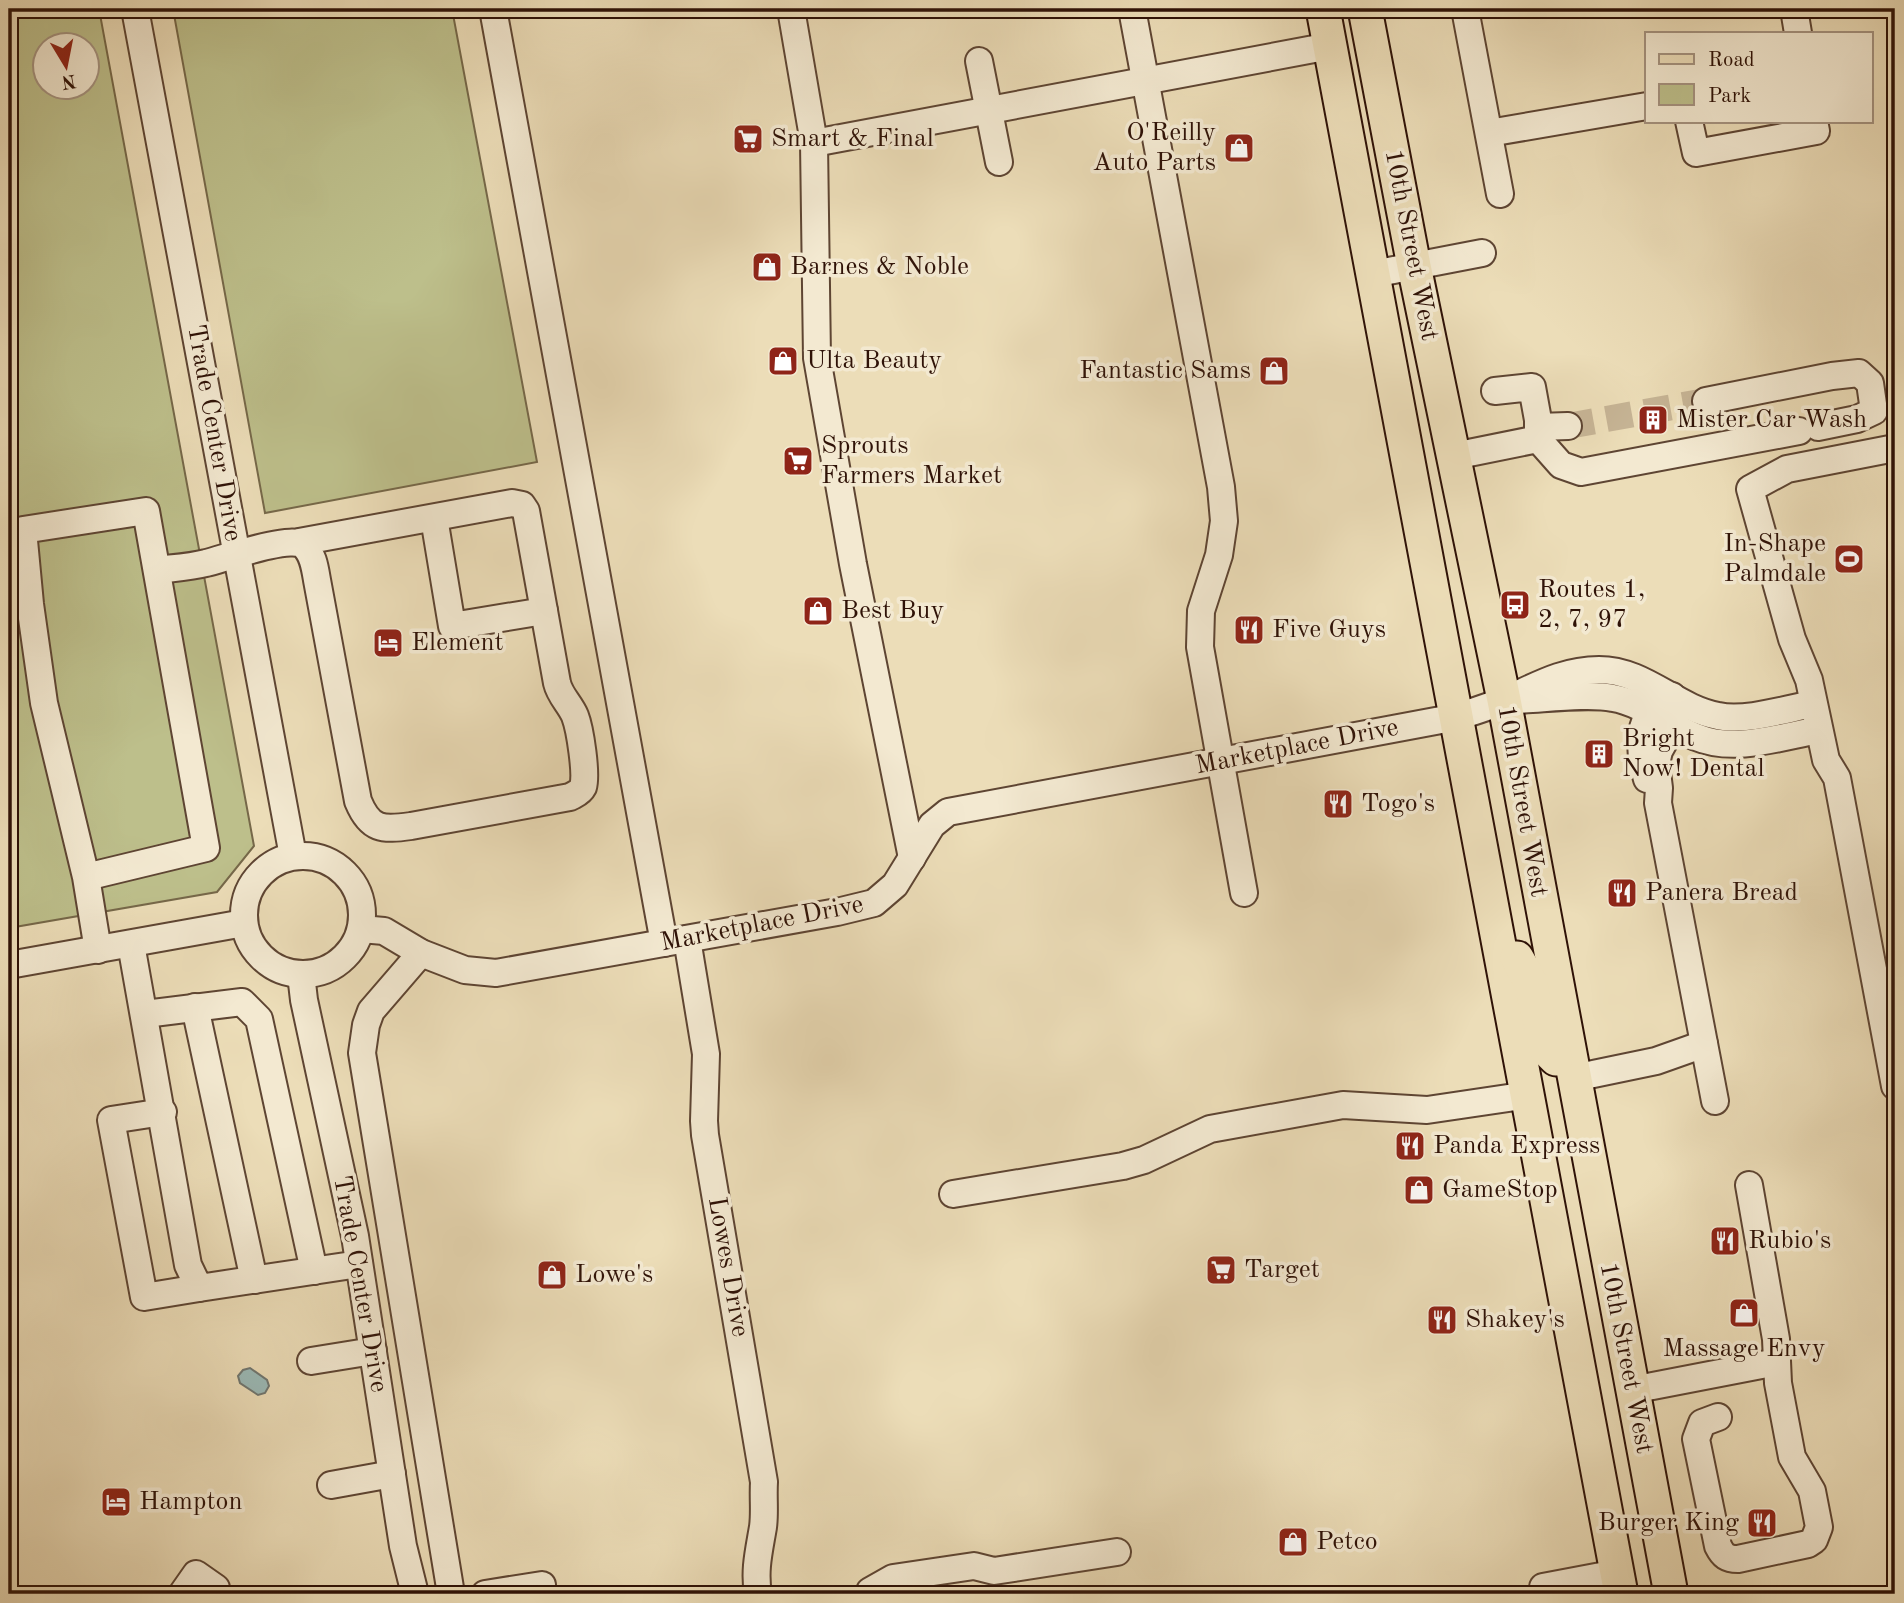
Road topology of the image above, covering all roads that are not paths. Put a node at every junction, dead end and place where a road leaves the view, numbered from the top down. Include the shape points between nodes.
1 (135, 9) edge
2 (493, 9) edge
3 (791, 9) edge
4 (1132, 9) edge
5 (1323, 9) edge
6 (1366, 9) edge
7 (1465, 9) edge
8 (1794, 9) edge
9 (1798, 32) edge
10 (1330, 46) junction
11 (979, 61) dead end
12 (1146, 82) junction
13 (1645, 106) edge
14 (989, 111) junction
15 (1689, 122) edge
16 (1815, 126) edge
17 (1489, 133) junction
18 (814, 143) junction
19 (999, 162) dead end
20 (1500, 194) dead end
21 (1482, 253) dead end
22 (1415, 265) junction
23 (1373, 274) junction
24 (1495, 391) dead end
25 (1706, 401) tunnel mouth
26 (1568, 426) tunnel mouth
27 (1538, 433) junction
28 (1895, 448) edge
29 (1454, 456) junction
30 (434, 518) junction
31 (299, 542) junction
32 (236, 552) junction
33 (157, 570) junction
34 (544, 611) junction
35 (1672, 696) junction
36 (1504, 700) junction
37 (1814, 704) junction
38 (1649, 713) junction
39 (1457, 717) junction
40 (1673, 726) junction
41 (1819, 730) junction
42 (1222, 761) junction
43 (1658, 803) junction
44 (293, 856) junction
45 (912, 858) junction
46 (86, 877) junction
47 (1244, 893) dead end
48 (1495, 916) junction
49 (244, 923) junction
50 (361, 929) junction
51 (675, 941) junction
52 (131, 944) junction
53 (98, 950) junction
54 (421, 953) junction
55 (9, 965) edge
56 (301, 974) junction
57 (195, 1007) junction
58 (145, 1014) junction
59 (1704, 1044) junction
60 (1574, 1078) junction
61 (1895, 1086) edge
62 (1528, 1095) junction
63 (1715, 1101) dead end
64 (163, 1112) junction
65 (1748, 1185) dead end
66 (953, 1194) dead end
67 (359, 1264) junction
68 (314, 1270) junction
69 (254, 1280) junction
70 (198, 1288) junction
71 (373, 1351) junction
72 (1626, 1355) junction
73 (310, 1361) dead end
74 (1777, 1362) junction
75 (1632, 1390) junction
76 (1718, 1417) dead end
77 (392, 1474) junction
78 (331, 1485) dead end
79 (1117, 1552) dead end
80 (1619, 1584) edge
81 (542, 1585) dead end
82 (1543, 1587) dead end
83 (216, 1588) dead end
84 (870, 1591) dead end
85 (182, 1594) edge
86 (415, 1594) edge
87 (451, 1594) edge
88 (485, 1594) edge
89 (758, 1594) edge
90 (1671, 1594) edge

1 - 32 street, Trade Center Drive
2 - 51 street, Lowes Drive
3 - 18 street
4 - 12 street
5 - 10 main road, 10th Street West
6 - 22 main road, 10th Street West
7 - 17 street
8 - 9 street
10 - 12 street
10 - 23 main road, 10th Street West
11 - 14 street
12 - 14 street
12 - 42 street via 1221,487 1224,521 1219,555 1201,611 1200,647
13 - 17 street
14 - 18 street
14 - 19 street
15 - 16 street via 1696,153
17 - 20 street
18 - 45 street via 817,358
21 - 22 street
22 - 23 street
22 - 29 main road, 10th Street West
23 - 39 main road, 10th Street West
24 - 27 street via 1532,387
25 - 27 street via 1832,376 1851,363 1870,383 1874,411 1809,429 1581,472 1561,465
26 - 27 street
27 - 29 street
28 - 37 street via 1787,469 1750,489
29 - 36 main road, 10th Street West
30 - 31 street
30 - 34 street via 522,505
30 - 34 street via 452,626
31 - 32 street
31 - 34 street via 312,557 358,801 372,824 388,829 579,792 584,769 576,718 559,693
32 - 33 street via 207,563
32 - 44 street, Trade Center Drive
33 - 46 street via 206,848
33 - 46 street via 146,511 23,530 44,703
35 - 36 street via 1632,675 1600,670 1551,678
35 - 37 street via 1727,718
35 - 38 street
35 - 40 street
36 - 38 street via 1608,697
36 - 39 street, Marketplace Drive
36 - 60 main road, 10th Street West
37 - 41 street
38 - 40 street
38 - 43 street via 1642,756
39 - 42 street, Marketplace Drive
39 - 48 main road, 10th Street West
40 - 41 street via 1703,740 1732,744
40 - 43 street via 1656,764
41 - 61 street via 1828,766 1837,778
42 - 45 street, Marketplace Drive via 948,812 932,825
42 - 47 street
43 - 59 street
44 - 49 street via 273,863 257,876 247,894
44 - 50 street via 322,859 348,876 359,893
45 - 51 street, Marketplace Drive via 895,885 874,903
46 - 53 street
48 - 60 main road via 1530,981 1546,1049
48 - 62 main road, 10th Street West
49 - 52 street
49 - 56 street via 250,943 263,959 281,970
50 - 54 street, Marketplace Drive via 384,932
50 - 56 street via 338,963
51 - 54 street, Marketplace Drive via 496,973 466,970
51 - 89 street, Lowes Drive via 706,1054 705,1135 764,1482 755,1578
52 - 53 street
52 - 58 street
53 - 55 street
54 - 87 street via 371,1011 362,1052
56 - 67 street, Trade Center Drive
57 - 58 street
57 - 68 street via 242,1002 259,1018
57 - 69 street
58 - 64 street
59 - 60 street via 1656,1062
59 - 63 street
60 - 72 main road, 10th Street West
62 - 66 street via 1427,1110 1343,1105 1210,1129 1123,1166
62 - 72 main road via 1560,1127 1588,1274
62 - 80 main road, 10th Street West
64 - 70 street via 188,1265
64 - 70 street via 111,1119 144,1297
65 - 74 street
67 - 68 street
67 - 71 street, Trade Center Drive
68 - 69 street
69 - 70 street
71 - 73 street
71 - 77 street, Trade Center Drive
72 - 75 main road, 10th Street West
74 - 75 street
74 - 76 street via 1792,1457 1812,1491 1819,1527 1814,1539 1801,1547 1738,1559 1722,1555 1696,1439 1702,1423
75 - 90 main road, 10th Street West
77 - 78 street
77 - 86 street, Trade Center Drive
79 - 84 street via 994,1571 974,1566 893,1578
80 - 82 street
81 - 88 street
83 - 85 street via 196,1574

